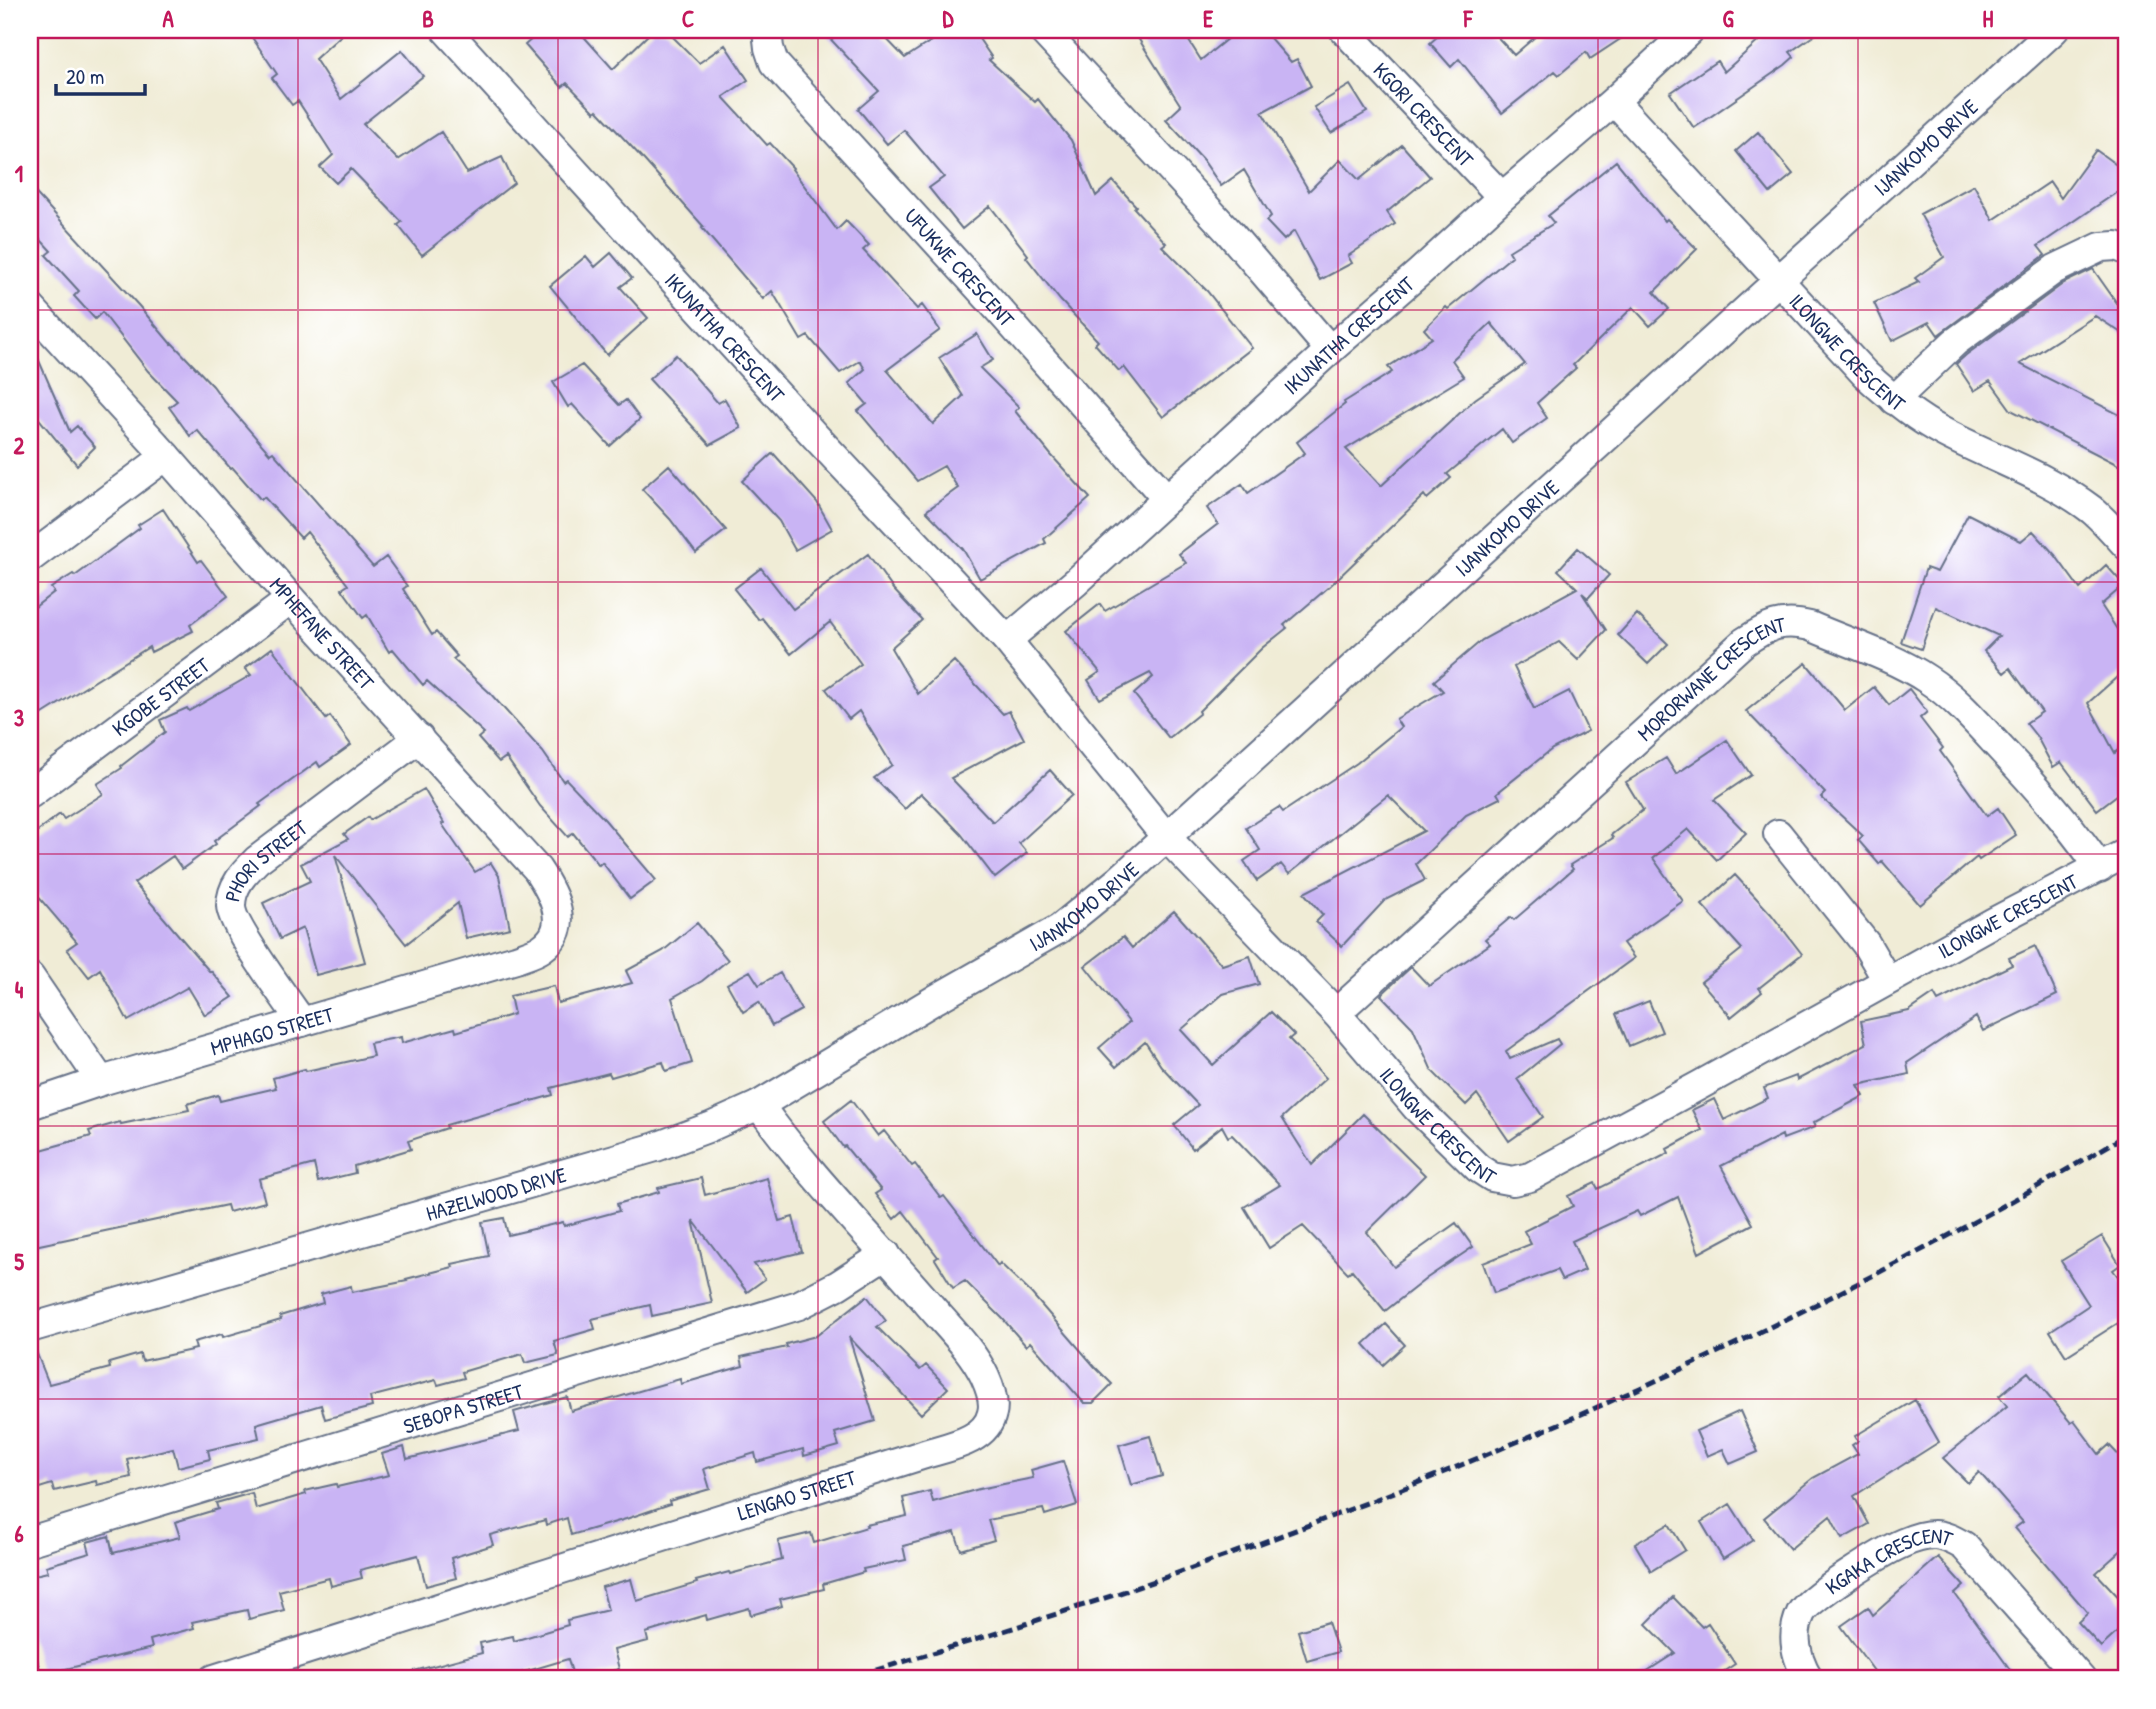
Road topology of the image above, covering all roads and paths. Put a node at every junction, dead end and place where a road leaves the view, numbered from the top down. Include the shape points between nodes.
1 (446, 30) edge
2 (767, 30) edge
3 (1042, 30) edge
4 (1344, 30) edge
5 (1690, 30) edge
6 (2054, 30) edge
7 (1614, 101) junction
8 (1502, 197) junction
9 (2126, 250) edge
10 (1781, 280) junction
11 (33, 315) edge
12 (1330, 350) junction
13 (1894, 400) junction
14 (166, 456) junction
15 (1167, 499) junction
16 (2126, 545) edge
17 (30, 558) edge
18 (291, 599) junction
19 (1007, 640) junction
20 (419, 738) junction
21 (30, 794) edge
22 (1778, 834) dead end
23 (1166, 837) junction
24 (2126, 853) edge
25 (2100, 868) junction
26 (516, 959) joint
27 (30, 977) edge
28 (1887, 980) junction
29 (936, 999) joint
30 (1336, 1013) junction
31 (302, 1022) junction
32 (101, 1081) junction
33 (30, 1105) edge
34 (758, 1105) junction
35 (886, 1254) junction
36 (30, 1328) edge
37 (30, 1541) edge
38 (214, 1679) edge
39 (1809, 1679) edge
40 (2081, 1679) edge

1 - 19 street, IKUNATHA CRESCENT
2 - 15 street, UFUKWE CRESCENT via 779,69
3 - 12 street via 1229,232
4 - 8 street, KGORI CRESCENT
5 - 7 street, IKUNATHA CRESCENT
6 - 10 street, IJANKOMO DRIVE
7 - 8 street, IKUNATHA CRESCENT
7 - 10 street, ILONGWE CRESCENT
8 - 12 street, IKUNATHA CRESCENT
9 - 13 street via 2101,247 2056,269 1955,342
10 - 13 street, ILONGWE CRESCENT
10 - 23 street, IJANKOMO DRIVE
11 - 14 street, MPHEFANE STREET
12 - 15 street, IKUNATHA CRESCENT
13 - 16 street, ILONGWE CRESCENT via 1942,432 2072,497
14 - 17 street
14 - 18 street, MPHEFANE STREET
15 - 19 street, IKUNATHA CRESCENT
18 - 20 street, MPHEFANE STREET
18 - 21 street, KGOBE STREET
19 - 23 street, IKUNATHA CRESCENT
20 - 26 street, MPHEFANE STREET via 551,890 558,911 553,939 541,950
20 - 31 street, PHORI STREET via 257,860 235,888 231,903 236,923
22 - 28 street via 1866,944
23 - 29 street, IJANKOMO DRIVE via 1059,929
23 - 30 street, ILONGWE CRESCENT
24 - 25 street, ILONGWE CRESCENT
25 - 28 street, ILONGWE CRESCENT
25 - 30 street, MORORWANE CRESCENT via 2040,790 1949,695 1908,668 1810,626 1776,624 1744,642
26 - 31 street, MPHAGO STREET
27 - 32 street
28 - 30 street, ILONGWE CRESCENT via 1530,1177 1513,1181 1492,1177 1478,1168 1416,1107
29 - 34 street, HAZELWOOD DRIVE
31 - 32 street, MPHAGO STREET
32 - 33 street, MPHAGO STREET
34 - 35 street, LENGAO STREET via 794,1154
34 - 36 street, HAZELWOOD DRIVE via 656,1147
35 - 37 street, SEBOPA STREET via 799,1306
35 - 38 street, LENGAO STREET via 973,1356 985,1377 993,1412 982,1432 922,1455
39 - 40 street, KGAKA CRESCENT via 1797,1655 1795,1633 1802,1611 1817,1595 1900,1544 1935,1535 1964,1546

